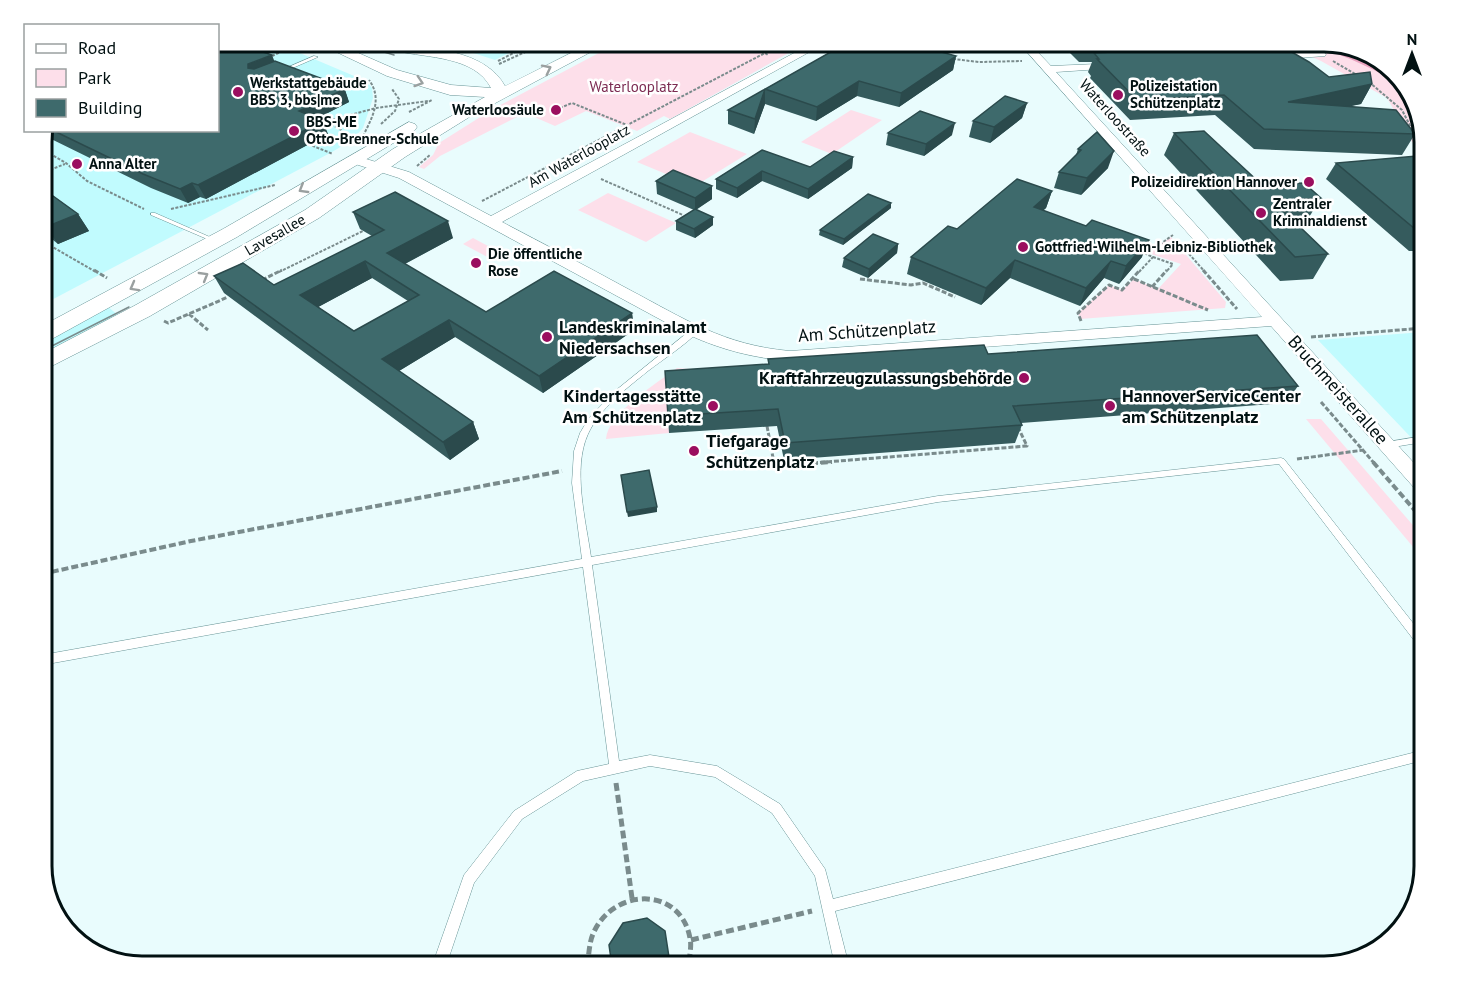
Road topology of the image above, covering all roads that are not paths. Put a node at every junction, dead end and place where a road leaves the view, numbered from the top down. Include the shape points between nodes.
1 (344, 52) edge
2 (419, 52) edge
3 (573, 52) edge
4 (804, 52) edge
5 (1033, 52) edge
6 (1321, 54) road end
7 (316, 57) dead end
8 (1255, 57) edge
9 (1124, 65) edge
10 (1050, 69) junction
11 (497, 75) junction
12 (267, 76) edge
13 (470, 92) junction
14 (436, 104) road end
15 (423, 118) dead end
16 (353, 151) junction
17 (379, 168) junction
18 (153, 214) road end
19 (497, 219) junction
20 (216, 241) junction
21 (1276, 321) junction
22 (53, 329) edge
23 (695, 331) junction
24 (53, 358) edge
25 (1414, 441) edge
26 (1387, 445) junction
27 (1414, 475) edge
28 (586, 562) junction
29 (1414, 632) edge
30 (53, 658) edge
31 (1414, 758) edge
32 (614, 764) junction
33 (833, 905) junction
34 (442, 956) edge
35 (841, 956) edge

1 -> 13 main road via 423,83
2 - 11 main road via 471,64
11 -> 3 main road, Lavesallee
4 - 19 street, Am Waterlooplatz
5 - 10 street, Waterloostraße
6 - 8 street
7 - 12 lane
9 - 10 street
10 - 21 street, Waterloostraße
11 - 13 main road
11 - 17 main road, Lavesallee via 434,132
13 - 14 main road
15 - 16 main road, Lavesallee
16 - 17 street
16 -> 20 main road, Lavesallee
17 - 19 street via 404,175
24 -> 17 main road, Lavesallee via 312,214
18 - 20 lane
19 - 23 street, Am Schützenplatz
20 -> 22 main road, Lavesallee
21 - 23 street, Am Schützenplatz via 790,356 750,353
21 - 26 street, Bruchmeisterallee
23 - 28 lane via 605,403 584,432 576,483
25 - 26 lane
26 - 27 street, Bruchmeisterallee
28 - 29 lane via 938,499 1281,461
28 - 30 lane
28 - 32 lane
31 - 33 lane
32 - 33 lane via 659,759 682,761 704,766 746,785 765,798 799,834 825,879
32 - 34 lane via 548,791 509,823 463,890
33 - 35 lane

